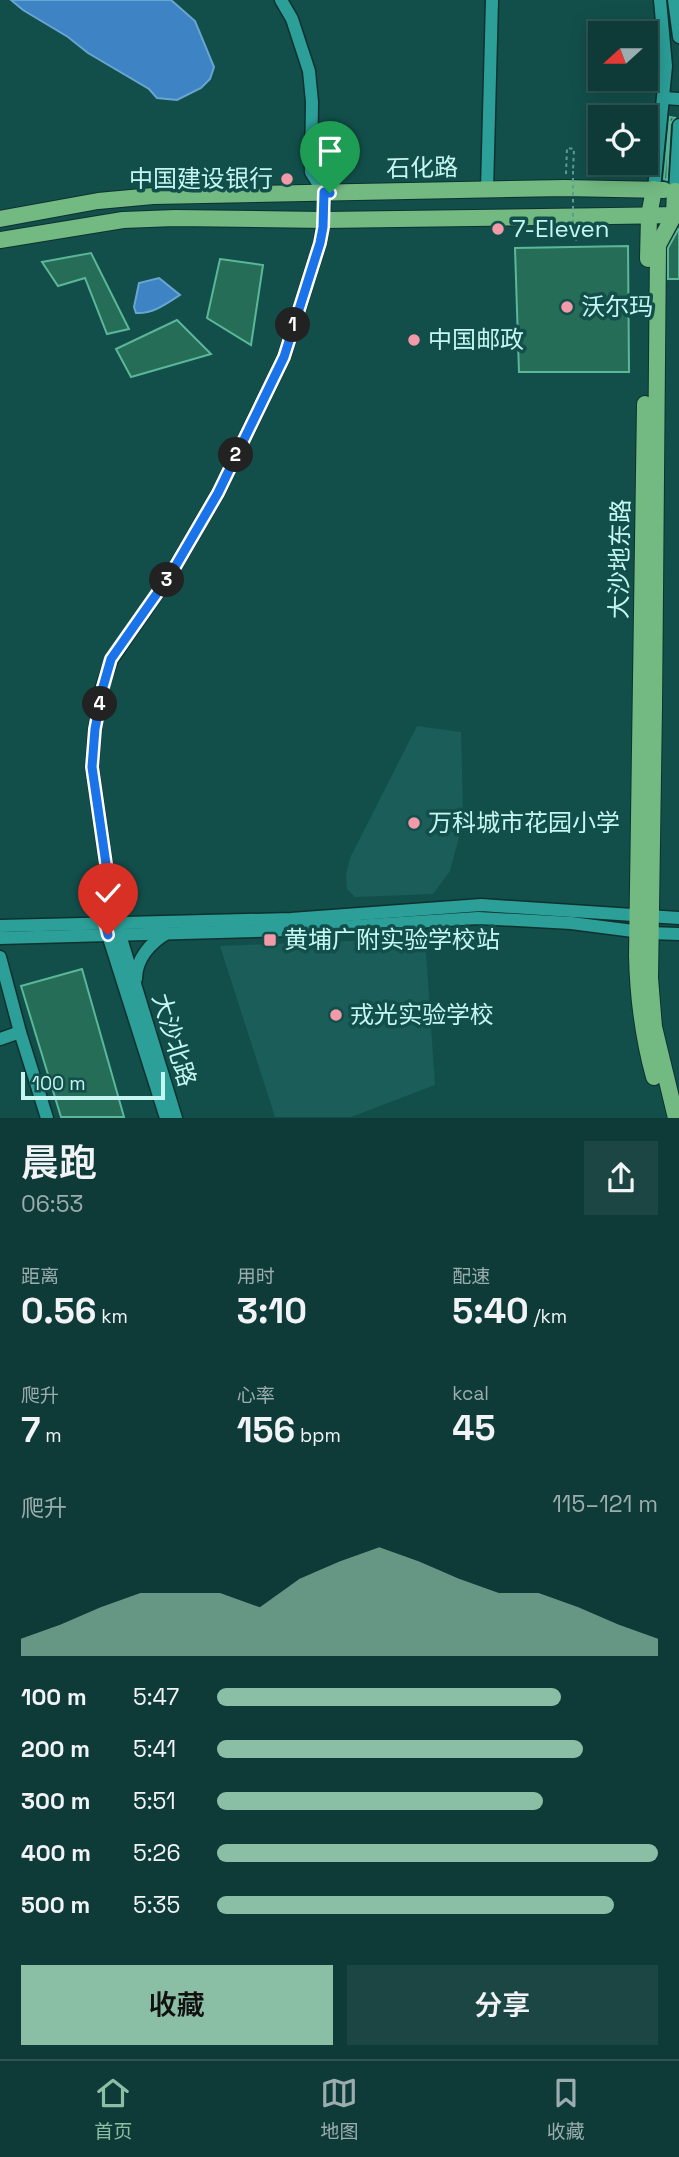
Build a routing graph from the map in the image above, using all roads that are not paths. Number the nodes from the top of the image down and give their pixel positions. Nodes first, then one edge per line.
1 (281, 0) edge
2 (492, 0) edge
3 (660, 0) edge
4 (674, 0) edge
5 (679, 37) edge
6 (664, 98) junction
7 (679, 99) edge
8 (679, 125) edge
9 (653, 189) junction
10 (487, 190) junction
11 (677, 191) edge
12 (324, 192) junction
13 (677, 215) edge
14 (649, 216) junction
15 (0, 219) edge
16 (324, 220) junction
17 (0, 240) edge
18 (679, 918) edge
19 (644, 925) junction
20 (0, 926) edge
21 (112, 929) junction
22 (167, 933) junction
23 (679, 934) edge
24 (0, 938) edge
25 (0, 957) edge
26 (136, 987) junction
27 (20, 1032) junction
28 (0, 1038) edge
29 (666, 1096) junction
30 (47, 1118) edge
31 (166, 1118) edge
32 (176, 1118) edge
33 (666, 1118) edge
34 (676, 1118) edge

1 - 12 street
2 - 10 street
3 - 6 street, 大沙地东路
4 - 5 street
6 - 7 street
6 - 9 street, 大沙地东路
8 - 11 street, 大沙地东路
9 - 10 main road, 石化路
9 - 11 main road, 石化路
9 - 14 main road, 大沙地东路
10 - 12 main road, 石化路
11 - 13 main road, 大沙地东路
12 - 15 main road, 石化路
12 - 16 street, 大沙北路
13 - 14 main road, 石化路
13 - 19 main road, 大沙地东路
14 - 16 main road, 石化路
14 - 19 main road, 大沙地东路
16 - 17 main road, 石化路
16 - 21 street, 大沙北路
18 - 19 street
19 - 21 street
19 - 22 street
19 - 23 street
19 - 29 main road, 大沙地东路
20 - 21 street
21 - 22 street
21 - 24 street
21 - 26 street, 大沙北路
21 - 31 street, 大沙北路
22 - 26 street
25 - 27 street
26 - 32 street, 大沙北路
27 - 28 street
27 - 30 street
29 - 33 main road, 大沙地东路
29 - 34 main road, 大沙地东路

